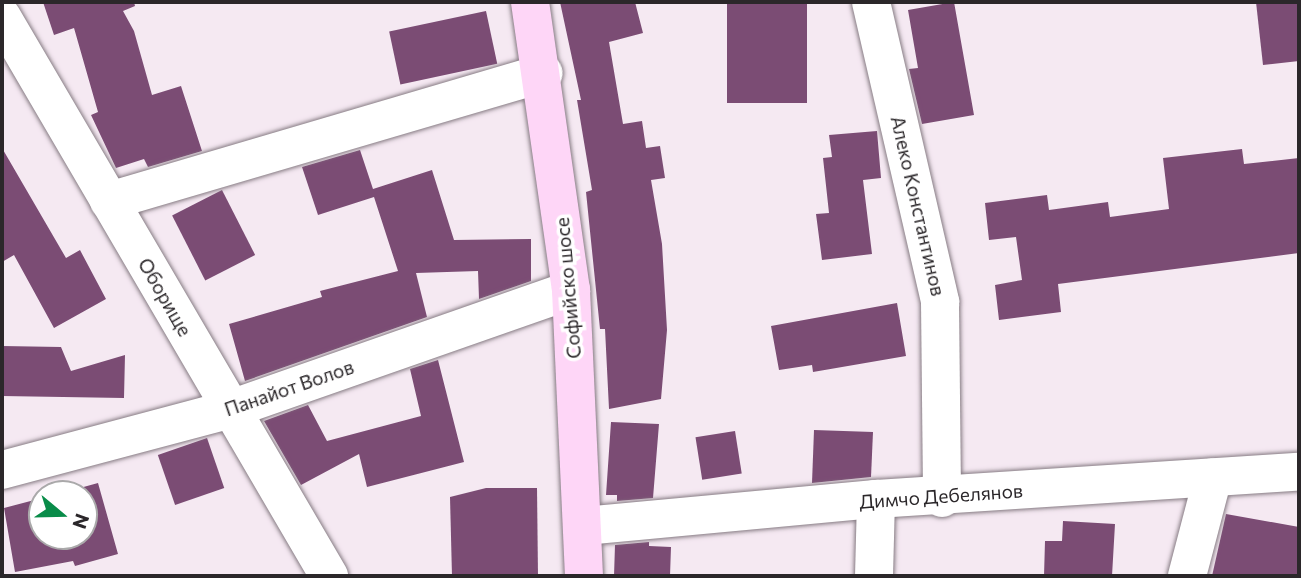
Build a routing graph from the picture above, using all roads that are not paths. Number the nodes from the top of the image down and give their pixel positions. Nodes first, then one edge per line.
1 (530, 2) edge
2 (872, 2) edge
3 (2, 17) edge
4 (544, 73) junction
5 (109, 201) junction
6 (571, 290) junction
7 (231, 409) junction
8 (2, 470) edge
9 (1299, 472) edge
10 (1213, 477) junction
11 (942, 498) junction
12 (876, 499) junction
13 (584, 526) junction
14 (329, 576) edge
15 (584, 576) edge
16 (874, 576) edge
17 (1187, 576) edge

1 - 4 main road, Софийско шосе
2 - 11 street, Алеко Константинов
3 - 5 street, Оборище
4 - 5 street
4 - 6 main road, Софийско шосе
5 - 7 street, Оборище
6 - 7 street, Панайот Волов
6 - 13 main road, Софийско шосе
7 - 8 street, Панайот Волов
7 - 14 street, Оборище
9 - 10 street, Димчо Дебелянов
10 - 11 street, Димчо Дебелянов
10 - 17 street
11 - 12 street, Димчо Дебелянов
12 - 13 street, Димчо Дебелянов
12 - 16 street
13 - 15 main road, Софийско шосе

